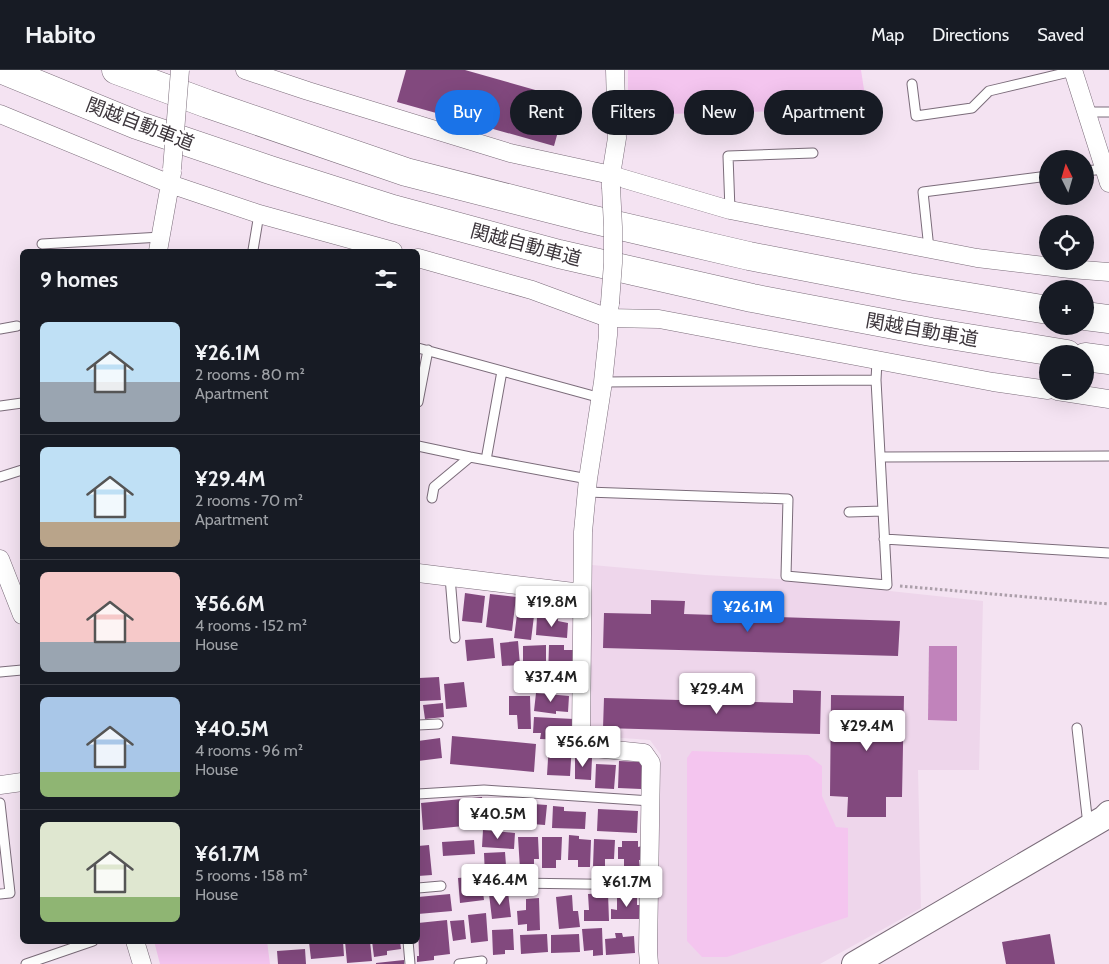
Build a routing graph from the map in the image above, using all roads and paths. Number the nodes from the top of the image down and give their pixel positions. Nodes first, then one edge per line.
1 (3, 70) edge
2 (116, 70) edge
3 (180, 70) edge
4 (245, 70) edge
5 (616, 70) edge
6 (1073, 70) edge
7 (912, 84) dead end
8 (1086, 112) junction
9 (1109, 112) edge
10 (0, 114) edge
11 (813, 153) dead end
12 (1094, 173) edge
13 (1107, 176) edge
14 (171, 177) junction
15 (1039, 177) edge
16 (611, 181) junction
17 (730, 210) junction
18 (258, 214) junction
19 (42, 244) dead end
20 (160, 244) edge
21 (253, 249) edge
22 (386, 249) edge
23 (930, 249) junction
24 (420, 259) edge
25 (1109, 272) edge
26 (1039, 309) edge
27 (609, 310) junction
28 (1094, 317) edge
29 (1109, 319) edge
30 (17, 326) dead end
31 (0, 329) edge
32 (420, 348) edge
33 (428, 350) junction
34 (1039, 350) edge
35 (1094, 358) edge
36 (877, 360) junction
37 (1109, 360) edge
38 (502, 371) junction
39 (876, 380) junction
40 (1039, 389) edge
41 (602, 390) junction
42 (420, 392) edge
43 (1094, 397) edge
44 (1109, 399) edge
45 (20, 403) edge
46 (0, 406) edge
47 (420, 446) edge
48 (1109, 456) edge
49 (470, 457) junction
50 (881, 457) junction
51 (486, 460) junction
52 (20, 471) edge
53 (0, 477) edge
54 (587, 486) junction
55 (432, 498) dead end
56 (883, 511) junction
57 (848, 512) dead end
58 (884, 539) junction
59 (1109, 553) edge
60 (0, 559) edge
61 (420, 574) edge
62 (4, 577) edge
63 (450, 577) junction
64 (887, 585) junction
65 (582, 593) junction
66 (1109, 604) edge
67 (20, 611) edge
68 (455, 638) dead end
69 (20, 670) edge
70 (0, 672) edge
71 (438, 724) dead end
72 (420, 725) edge
73 (1077, 728) dead end
74 (20, 782) edge
75 (0, 785) edge
76 (420, 794) edge
77 (651, 801) junction
78 (0, 803) edge
79 (1109, 813) edge
80 (1088, 827) junction
81 (516, 883) dead end
82 (650, 885) junction
83 (441, 886) dead end
84 (420, 888) edge
85 (0, 894) edge
86 (84, 944) edge
87 (136, 944) edge
88 (408, 944) edge
89 (482, 961) dead end
90 (26, 964) edge
91 (142, 964) edge
92 (410, 964) edge
93 (460, 964) edge
94 (649, 964) edge
95 (856, 964) edge

1 - 34 highway, 関越自動車道
2 - 26 highway
3 - 14 street, bridge
4 - 16 street
5 - 16 street
6 - 7 lane
6 - 8 street
8 - 9 lane
8 - 13 street
10 - 14 street
11 - 17 lane
12 - 13 lane
14 - 18 street
14 - 20 street
15 - 23 lane
16 - 17 street
16 - 27 street, bridge
17 - 23 street
18 - 21 lane
18 - 22 street
19 - 20 lane
23 - 25 street
24 - 27 street
27 - 36 street
27 - 41 street
28 - 29 highway
30 - 31 lane
32 - 33 lane
33 - 38 lane
33 - 42 lane
35 - 37 highway
36 - 39 lane
36 - 40 street
38 - 41 lane
38 - 51 lane
39 - 41 lane
39 - 50 lane
41 - 54 street
43 - 44 street
45 - 46 lane
47 - 49 lane
48 - 50 lane
49 - 51 lane
49 - 55 lane
50 - 56 lane
51 - 54 lane
52 - 53 lane
54 - 64 lane
54 - 65 street
56 - 57 lane
56 - 58 lane
58 - 59 lane
58 - 64 lane
60 - 62 street
61 - 63 street
62 - 67 street
63 - 65 street
63 - 68 lane
64 - 66 path
65 - 77 street
69 - 70 lane
71 - 72 lane
73 - 80 lane
74 - 75 street
76 - 77 lane
77 - 82 street
78 - 85 lane
79 - 80 street
80 - 95 street
81 - 82 lane
82 - 94 street
83 - 84 lane
86 - 90 lane
87 - 91 street
88 - 92 lane
89 - 93 lane

